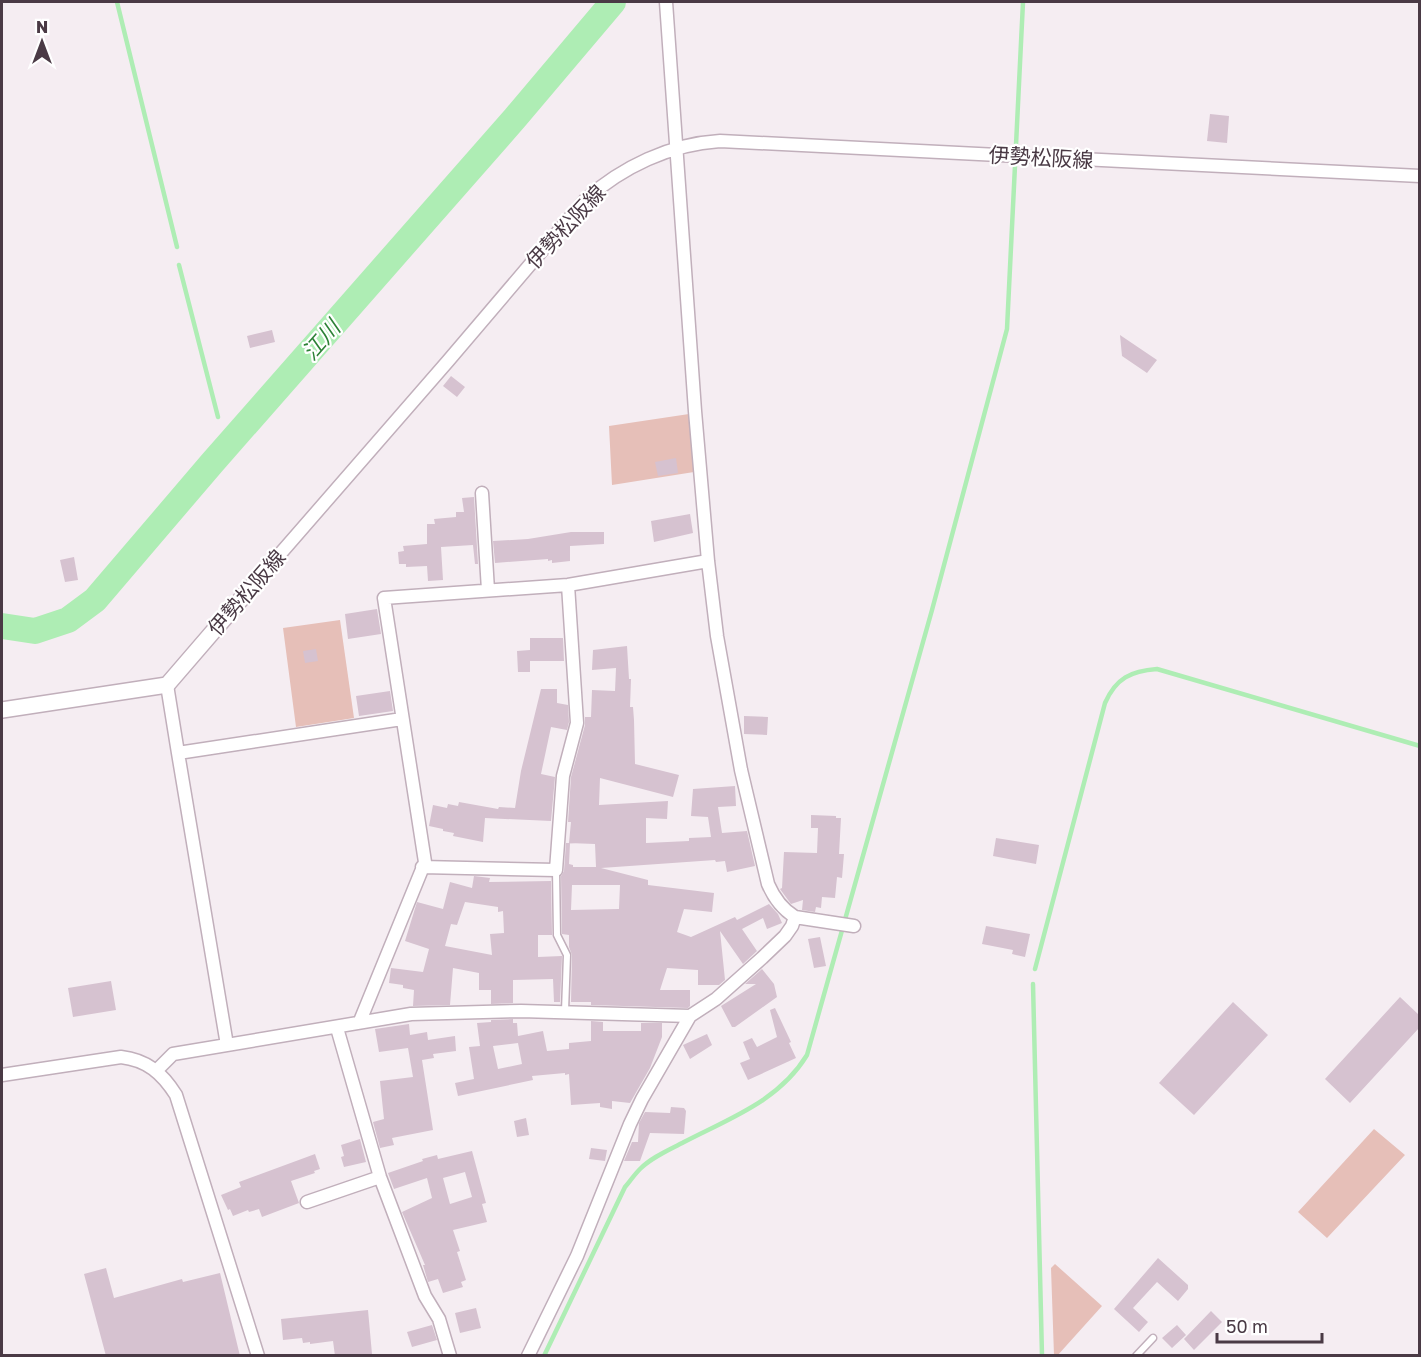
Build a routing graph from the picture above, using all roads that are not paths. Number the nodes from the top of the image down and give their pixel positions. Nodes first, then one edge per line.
1 (666, 2) edge
2 (676, 148) junction
3 (1419, 176) edge
4 (482, 493) dead end
5 (708, 561) junction
6 (260, 577) joint
7 (568, 585) junction
8 (488, 590) junction
9 (167, 685) junction
10 (2, 710) edge
11 (402, 719) junction
12 (178, 753) junction
13 (422, 867) junction
14 (556, 870) junction
15 (795, 917) junction
16 (847, 924) dead end
17 (565, 1011) junction
18 (690, 1016) junction
19 (360, 1021) junction
20 (337, 1028) junction
21 (227, 1045) junction
22 (157, 1070) junction
23 (2, 1075) edge
24 (380, 1177) junction
25 (307, 1202) dead end
26 (1153, 1338) dead end
27 (258, 1356) edge
28 (450, 1356) edge
29 (528, 1356) edge
30 (1136, 1356) edge

1 - 2 street
2 - 3 street, 伊勢松阪線
2 - 5 street
2 - 6 street, 伊勢松阪線
4 - 8 street
5 - 7 street
5 - 15 street
6 - 9 street, 伊勢松阪線
7 - 8 street
7 - 14 street
8 - 11 street
9 - 10 street
9 - 12 street
11 - 12 street
11 - 13 street
12 - 21 street
13 - 14 street
13 - 19 street
14 - 17 lane
15 - 16 street
15 - 18 street
17 - 18 street
17 - 19 street
18 - 29 street
19 - 20 street
20 - 21 street
20 - 24 street
21 - 22 street
22 - 23 street
22 - 27 street
24 - 25 street
24 - 28 street
26 - 30 lane

